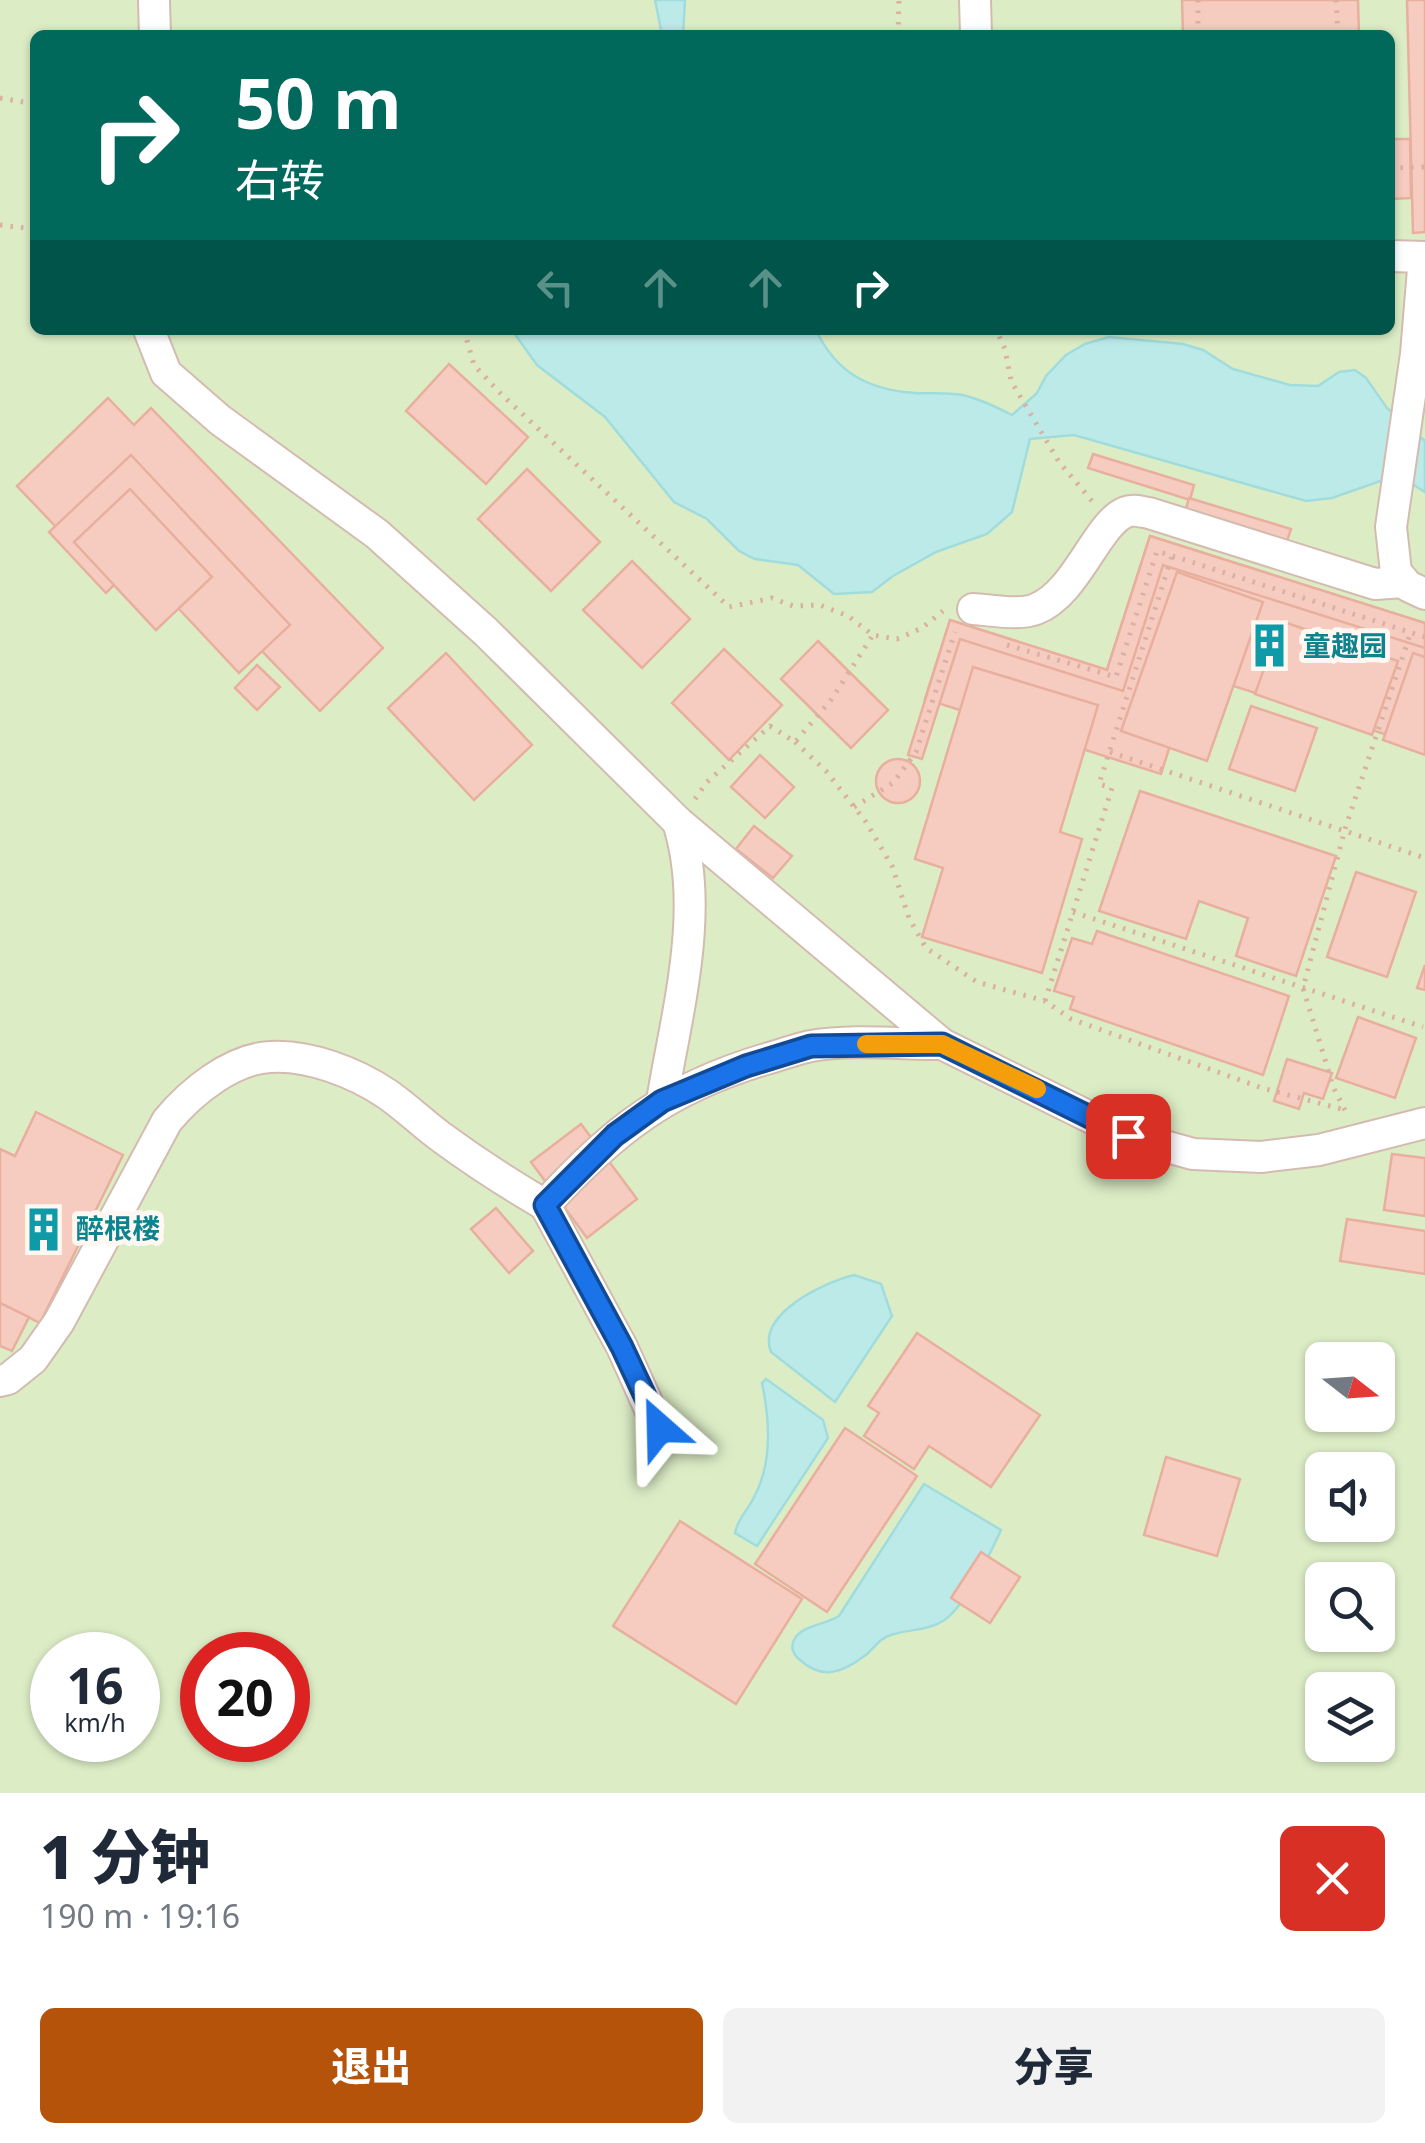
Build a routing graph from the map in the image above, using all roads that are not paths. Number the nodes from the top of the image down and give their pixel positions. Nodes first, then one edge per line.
1 (154, 0) edge
2 (975, 0) edge
3 (155, 30) edge
4 (976, 30) edge
5 (1395, 256) edge
6 (1424, 257) edge
7 (150, 335) edge
8 (1414, 588) edge
9 (964, 619) road end
10 (678, 822) junction
11 (942, 1044) junction
12 (662, 1101) junction
13 (1425, 1124) edge
14 (545, 1205) junction
15 (0, 1381) edge
16 (660, 1428) dead end

1 - 3 lane
2 - 4 lane
5 - 6 lane
6 - 8 lane
7 - 10 lane
8 - 9 lane
10 - 11 lane
10 - 12 lane
11 - 12 lane
11 - 13 lane
12 - 14 lane
14 - 15 lane
14 - 16 lane

